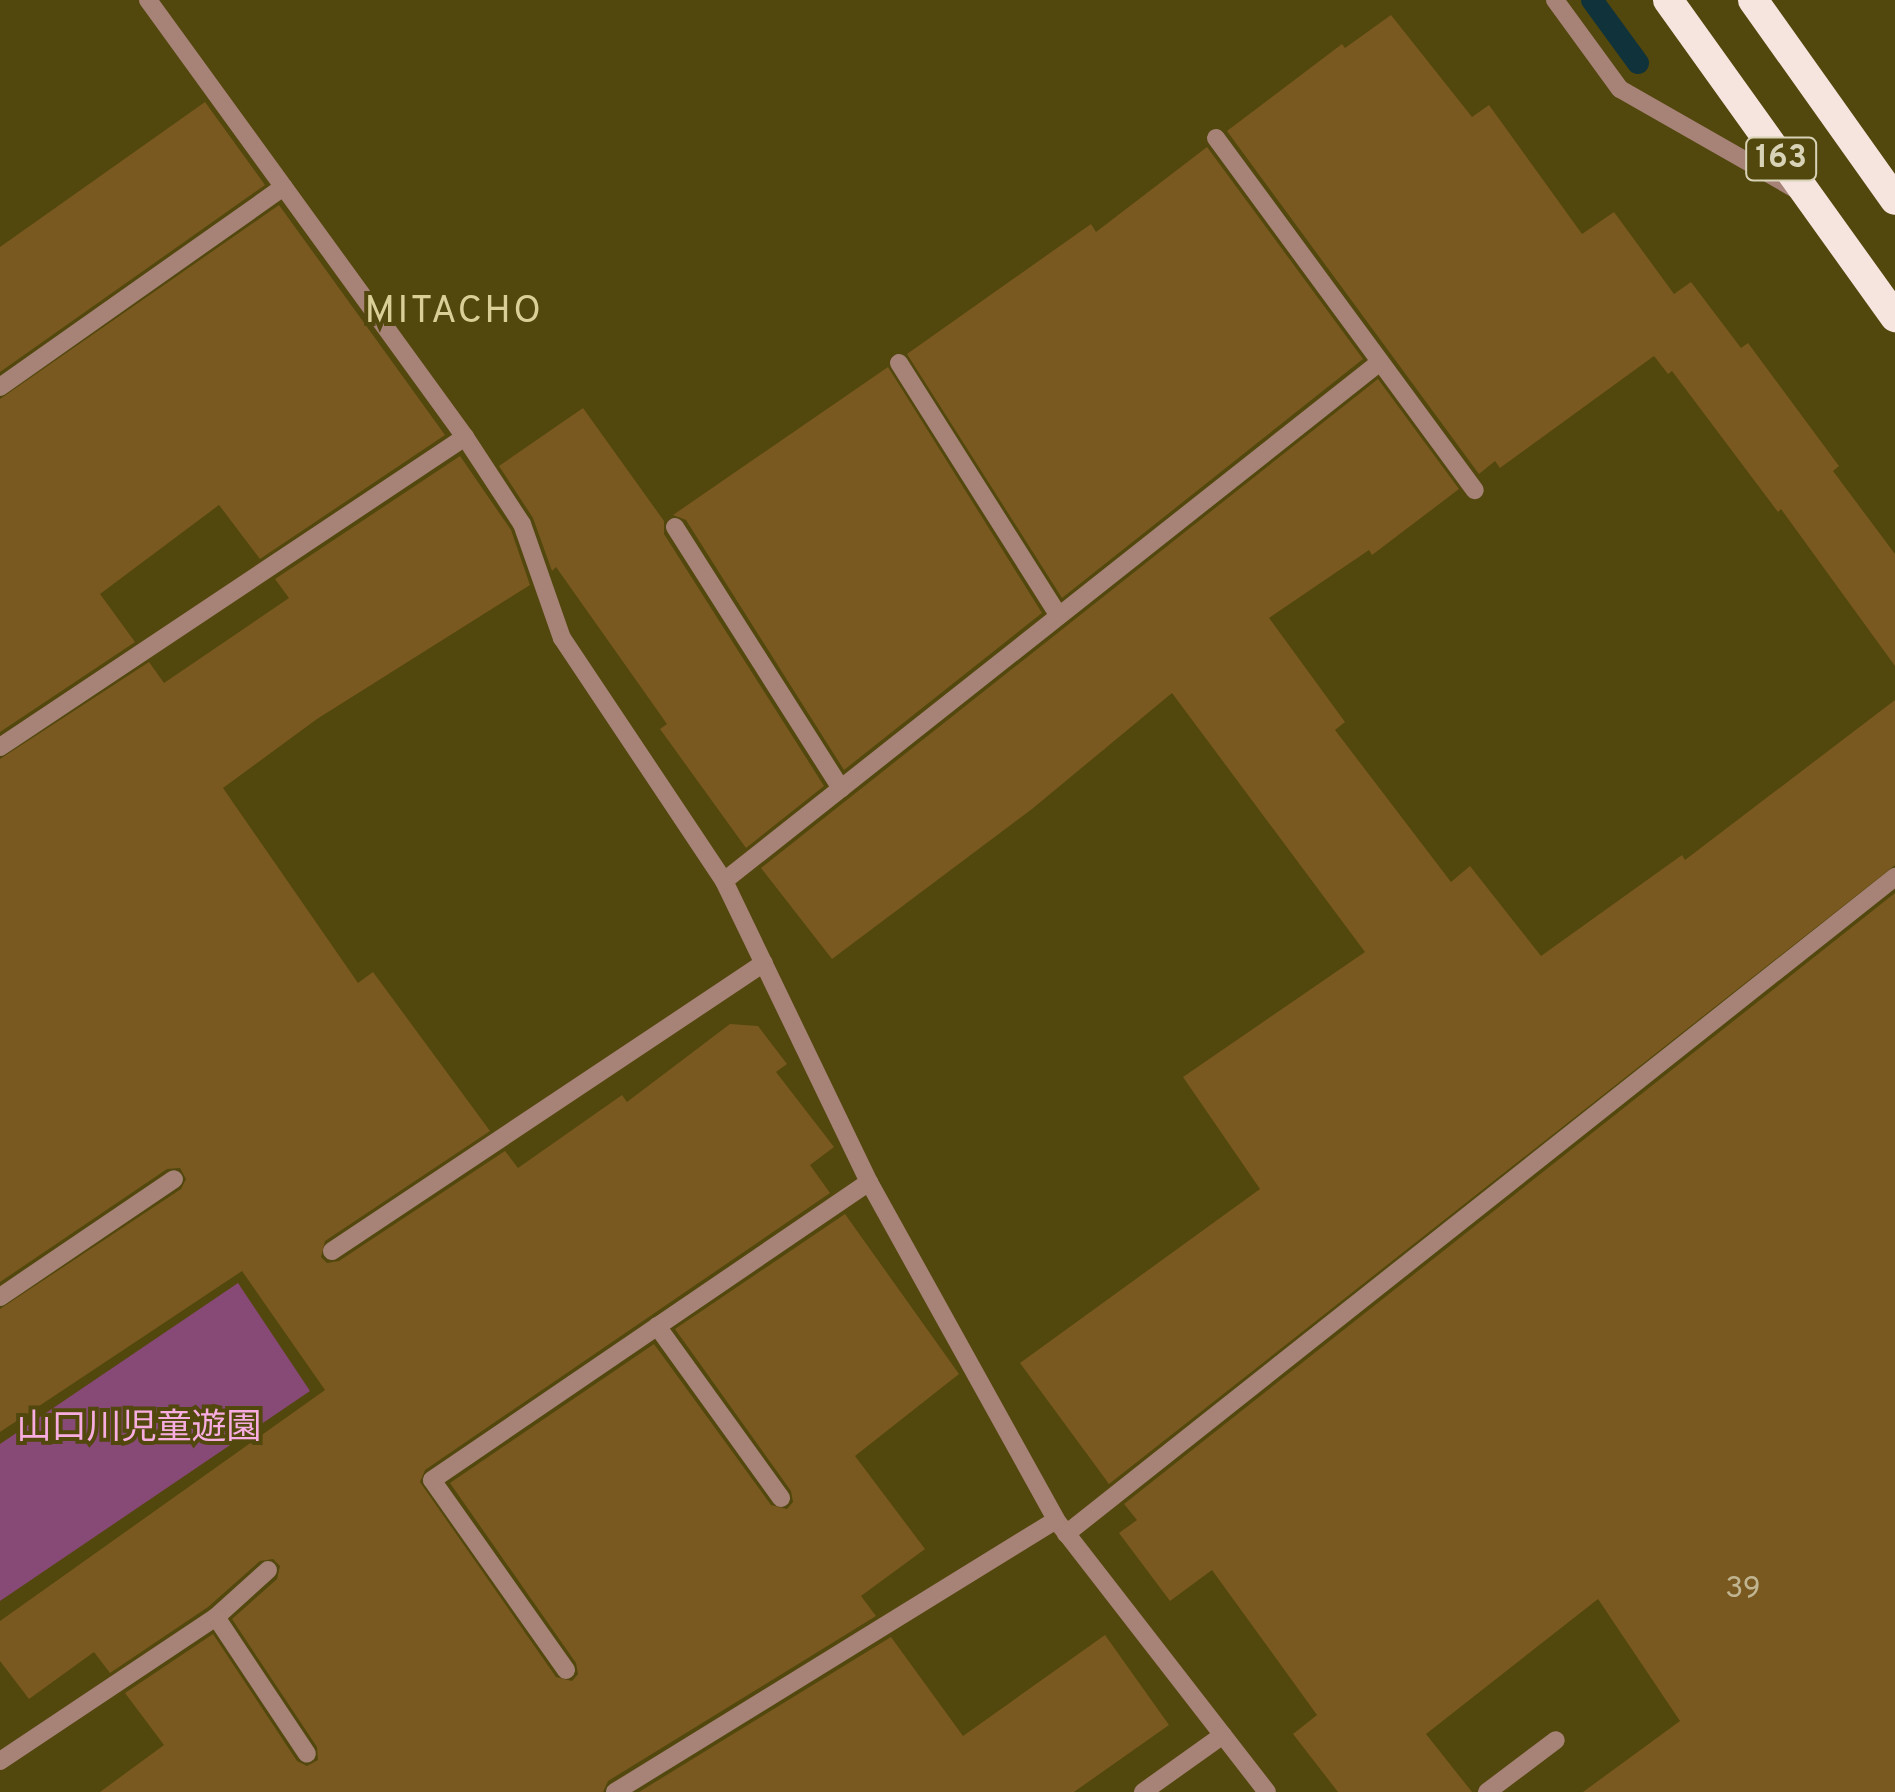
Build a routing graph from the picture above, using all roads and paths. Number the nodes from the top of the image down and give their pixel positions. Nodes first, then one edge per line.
1 (148, 0) edge
2 (1555, 0) edge
3 (1668, 0) edge
4 (1753, 0) edge
5 (1216, 138) dead end
6 (283, 187) junction
7 (1806, 195) junction
8 (1895, 200) edge
9 (1895, 317) edge
10 (1380, 362) junction
11 (899, 363) dead end
12 (0, 387) edge
13 (465, 437) junction
14 (1475, 490) dead end
15 (675, 527) dead end
16 (1059, 616) junction
17 (0, 747) edge
18 (841, 789) junction
19 (1895, 877) edge
20 (724, 881) junction
21 (764, 962) junction
22 (174, 1179) dead end
23 (869, 1182) junction
24 (332, 1252) dead end
25 (0, 1297) edge
26 (658, 1326) junction
27 (781, 1498) dead end
28 (1061, 1527) junction
29 (268, 1570) dead end
30 (216, 1618) junction
31 (566, 1670) dead end
32 (1223, 1735) junction
33 (1556, 1740) dead end
34 (307, 1754) dead end
35 (0, 1761) edge
36 (615, 1792) edge
37 (1142, 1792) edge
38 (1267, 1792) edge
39 (1487, 1792) edge

1 - 6 street
2 - 7 street
3 - 7 highway, 163
4 - 8 highway, 163
5 - 10 street
6 - 12 street
6 - 13 street
7 - 9 highway, 163
10 - 14 street
10 - 16 street
11 - 16 street
13 - 17 street
13 - 20 street
15 - 18 street
16 - 18 street
18 - 20 street
19 - 28 street
20 - 21 street
21 - 23 street
21 - 24 street
22 - 25 street
23 - 26 street
23 - 28 street
26 - 27 street
26 - 31 street
28 - 32 street
28 - 36 street
29 - 30 street
30 - 34 street
30 - 35 street
32 - 37 street
32 - 38 street
33 - 39 street

